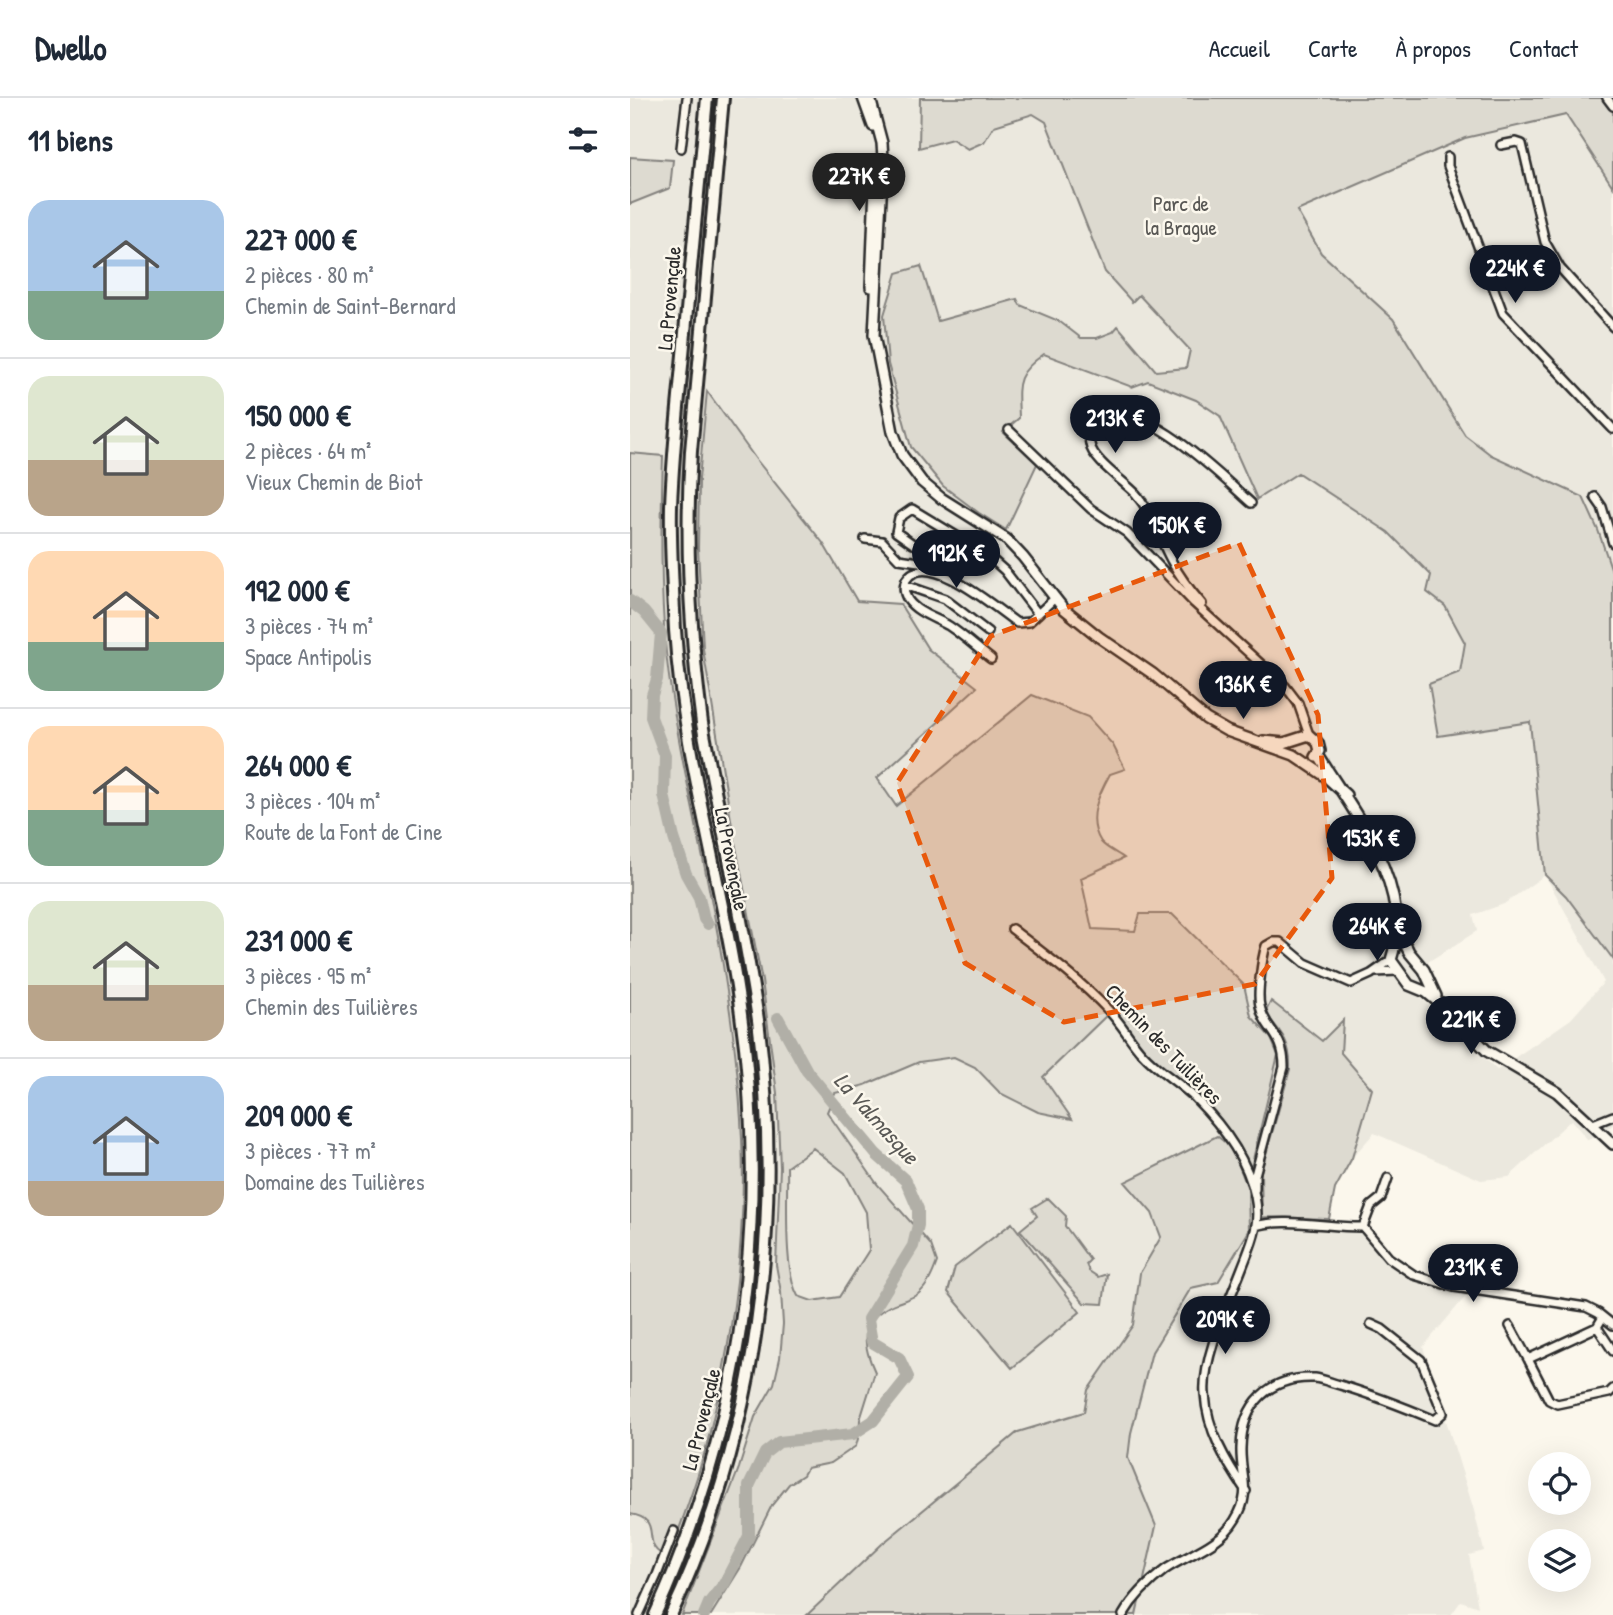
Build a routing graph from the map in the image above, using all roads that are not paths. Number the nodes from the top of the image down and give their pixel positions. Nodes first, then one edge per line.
1 (687, 98) edge
2 (707, 98) edge
3 (723, 98) edge
4 (863, 98) edge
5 (870, 98) edge
6 (1607, 98) edge
7 (1613, 106) edge
8 (1501, 145) dead end
9 (681, 148) dead end
10 (1448, 157) dead end
11 (874, 259) junction
12 (1613, 327) edge
13 (1613, 429) edge
14 (1009, 430) dead end
15 (1595, 497) dead end
16 (1251, 503) dead end
17 (1613, 511) edge
18 (1603, 512) junction
19 (865, 539) dead end
20 (1613, 543) edge
21 (914, 544) dead end
22 (947, 576) junction
23 (905, 584) junction
24 (1054, 598) junction
25 (1038, 614) junction
26 (1213, 618) junction
27 (988, 632) dead end
28 (991, 659) dead end
29 (1301, 737) junction
30 (1257, 741) junction
31 (1294, 755) junction
32 (1318, 755) junction
33 (1304, 762) junction
34 (1346, 795) junction
35 (1397, 927) junction
36 (1012, 929) dead end
37 (1409, 952) junction
38 (1393, 956) junction
39 (1398, 971) junction
40 (1374, 972) junction
41 (1426, 977) junction
42 (1416, 988) junction
43 (1443, 1006) junction
44 (1613, 1116) edge
45 (1593, 1124) junction
46 (1613, 1143) edge
47 (1388, 1178) dead end
48 (1255, 1197) junction
49 (1256, 1226) junction
50 (1363, 1227) junction
51 (1603, 1317) junction
52 (1371, 1324) dead end
53 (1613, 1325) edge
54 (1510, 1326) dead end
55 (1597, 1326) junction
56 (1613, 1350) edge
57 (1528, 1359) junction
58 (1613, 1389) edge
59 (1246, 1491) junction
60 (674, 1531) dead end
61 (639, 1615) edge
62 (655, 1615) edge
63 (671, 1615) edge
64 (1123, 1615) edge

1 - 9 street
2 - 62 highway, La Provençale
3 - 63 highway, La Provençale
4 - 11 main road
5 - 11 main road
6 - 7 street
8 - 12 street
10 - 13 street
11 - 24 main road
14 - 26 street
15 - 18 street
16 - 26 street
17 - 18 street
18 - 20 street
19 - 22 street
21 - 25 street
22 - 23 street
22 - 25 street
23 - 27 street
23 - 28 street
24 - 25 street
24 - 30 main road
26 - 29 street
29 - 30 main road
29 - 31 main road
29 - 32 main road
30 - 31 main road
31 - 33 main road
32 - 33 main road
32 - 34 main road
33 - 34 main road
34 - 35 main road
35 - 37 main road
35 - 38 main road
36 - 48 street, Chemin des Tuilières
37 - 38 main road
37 - 41 main road
38 - 39 main road
38 - 40 street
39 - 40 street
39 - 42 main road
40 - 48 street
41 - 42 main road
41 - 43 main road
42 - 43 main road
43 - 45 main road
44 - 45 street
45 - 46 main road
47 - 50 street
48 - 49 street, Chemin des Tuilières
49 - 50 street
49 - 59 street, Chemin des Tuilières
50 - 51 street
51 - 53 street
51 - 55 street
52 - 59 street
54 - 57 street
55 - 56 street
55 - 57 street
57 - 58 street
59 - 64 street
60 - 61 street

